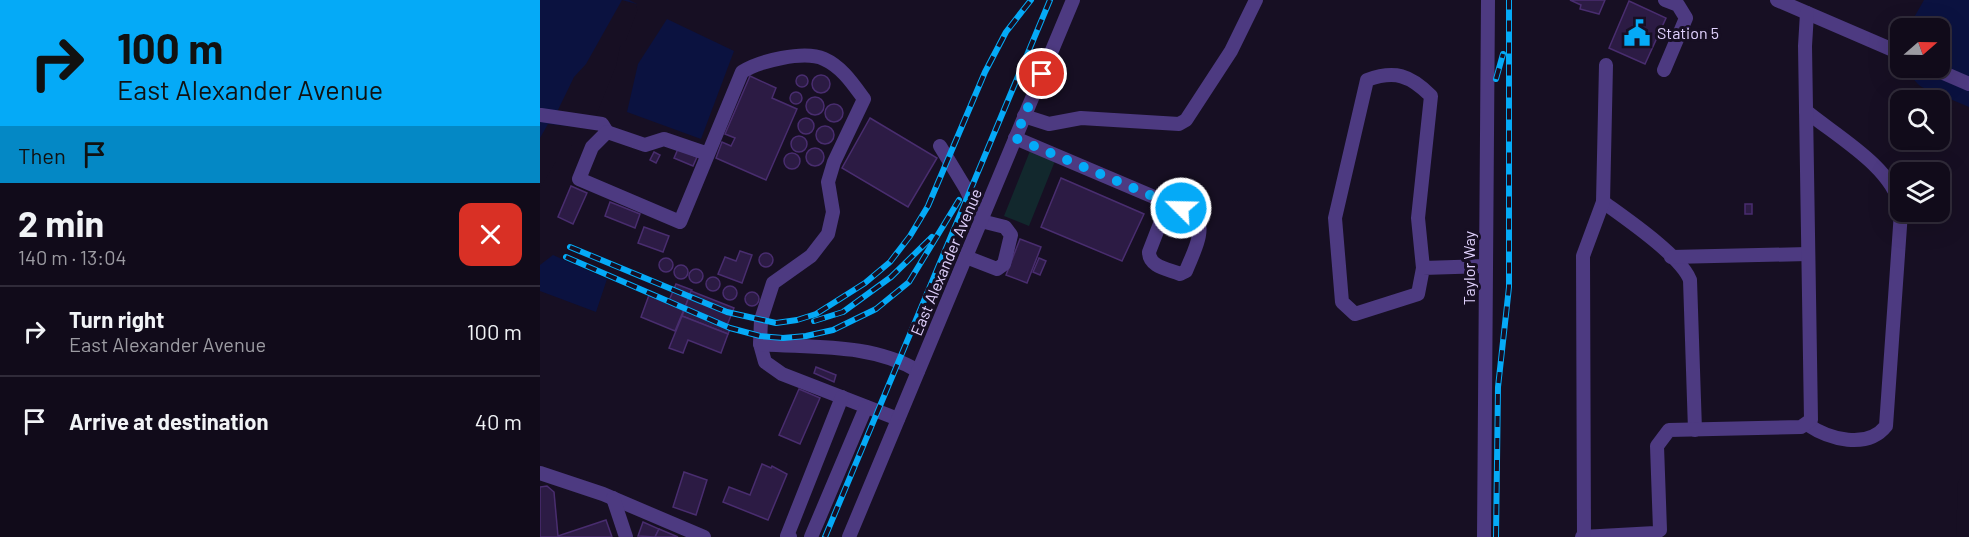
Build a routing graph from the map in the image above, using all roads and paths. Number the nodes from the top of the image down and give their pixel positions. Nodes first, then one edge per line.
1 (1073, 0) edge
2 (1256, 0) edge
3 (1488, 0) edge
4 (1665, 0) edge
5 (1777, 0) edge
6 (1807, 13) junction
7 (1890, 49) edge
8 (1606, 65) dead end
9 (1664, 70) dead end
10 (1950, 76) edge
11 (1969, 84) edge
12 (1806, 111) junction
13 (541, 115) edge
14 (1024, 116) junction
15 (607, 132) junction
16 (1015, 138) junction
17 (940, 146) dead end
18 (708, 154) junction
19 (1890, 181) edge
20 (1603, 202) junction
21 (1168, 203) junction
22 (981, 221) junction
23 (1900, 222) edge
24 (1808, 254) junction
25 (966, 257) junction
26 (1671, 257) junction
27 (1486, 266) junction
28 (1423, 268) junction
29 (760, 344) junction
30 (918, 371) junction
31 (842, 397) junction
32 (866, 406) junction
33 (898, 419) junction
34 (1808, 425) junction
35 (1695, 430) junction
36 (540, 473) edge
37 (613, 498) junction
38 (1655, 535) edge
39 (626, 537) edge
40 (704, 537) edge
41 (790, 537) edge
42 (811, 537) edge
43 (849, 537) edge
44 (1484, 537) edge
45 (1583, 537) edge

1 - 14 street, East Alexander Avenue
2 - 14 street
3 - 27 street, Taylor Way
4 - 9 street
5 - 6 street
6 - 7 street
6 - 12 street
8 - 20 street
10 - 11 street
12 - 19 street
12 - 24 street
13 - 15 street
14 - 16 street, East Alexander Avenue
15 - 18 street
15 - 18 street
16 - 21 street
16 - 22 street, East Alexander Avenue
17 - 22 street
18 - 29 street
20 - 26 street
20 - 45 street
21 - 21 street
22 - 25 street, East Alexander Avenue
22 - 25 street
23 - 34 street
24 - 26 street
24 - 34 street
25 - 30 street, East Alexander Avenue
26 - 35 street
27 - 28 street
27 - 44 street, Taylor Way
28 - 28 street
29 - 30 street
29 - 31 street
30 - 33 street, East Alexander Avenue
31 - 32 street
31 - 41 street
32 - 33 street
32 - 42 street
33 - 43 street, East Alexander Avenue
34 - 35 street
35 - 38 street
36 - 37 street
37 - 39 street
37 - 40 street
38 - 45 street

